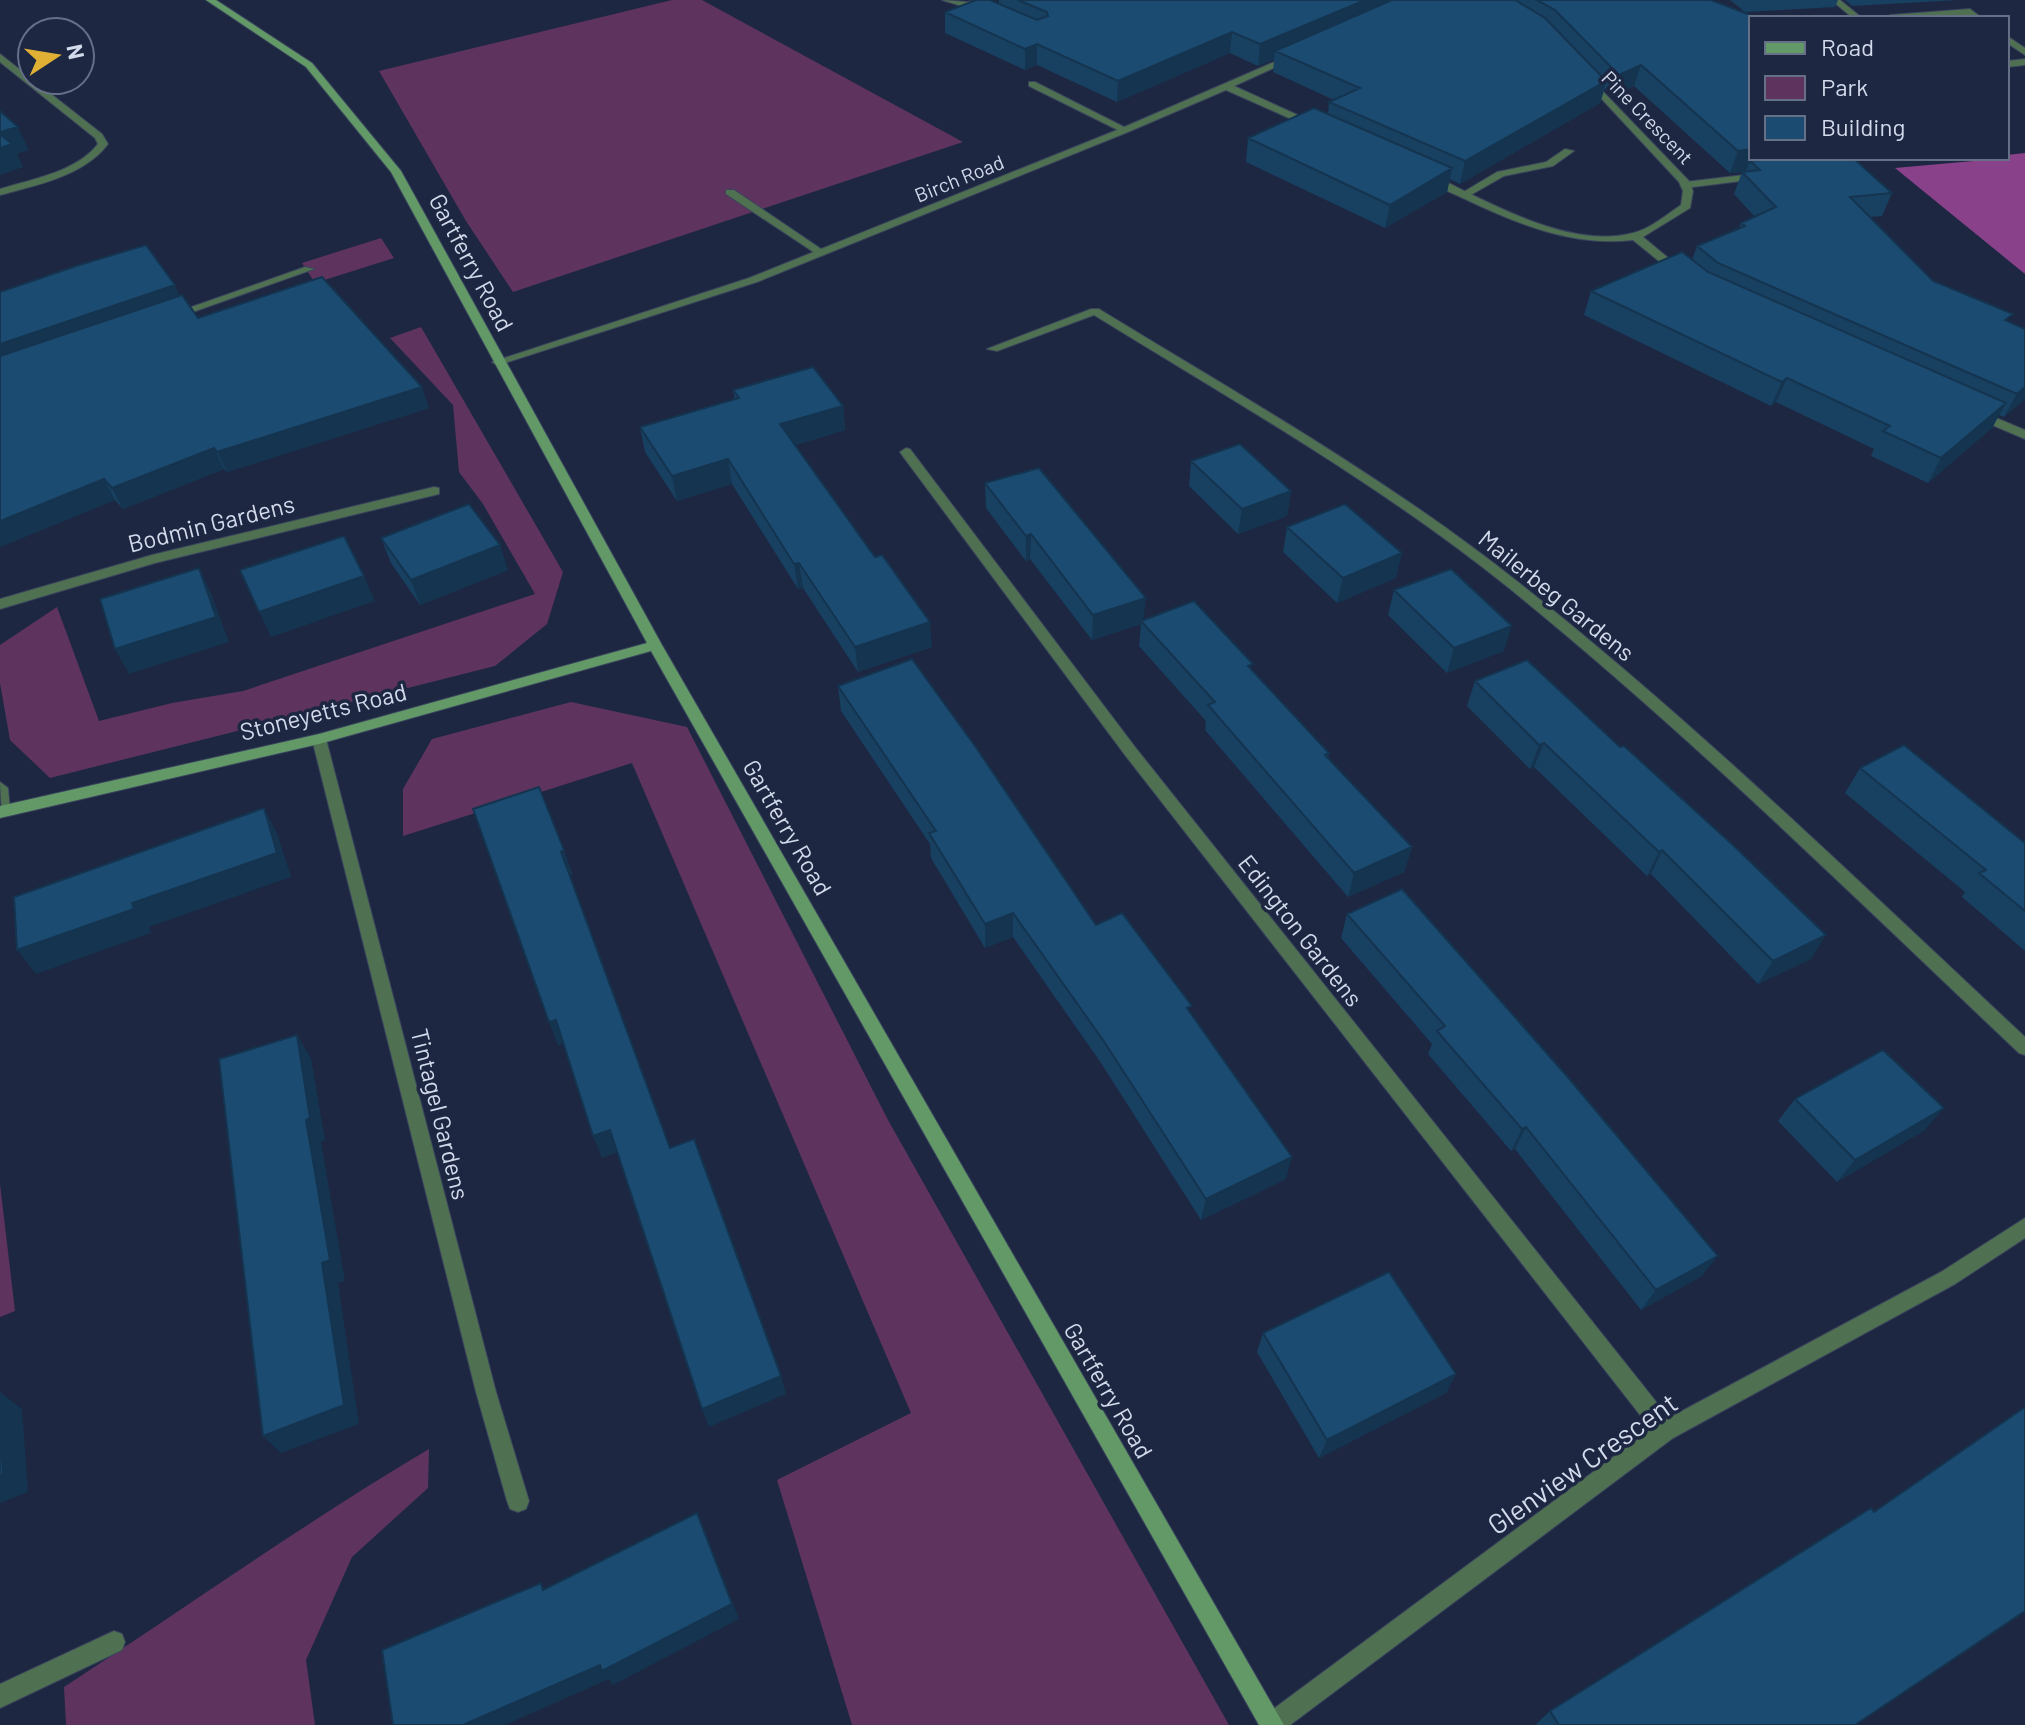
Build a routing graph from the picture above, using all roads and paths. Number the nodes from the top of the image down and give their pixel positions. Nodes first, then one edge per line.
1 (210, 0) edge
2 (946, 0) edge
3 (979, 0) edge
4 (1835, 0) edge
5 (968, 5) junction
6 (983, 12) edge
7 (1855, 16) edge
8 (1917, 16) edge
9 (1975, 16) edge
10 (1298, 55) edge
11 (0, 57) edge
12 (1577, 69) edge
13 (1032, 84) dead end
14 (1226, 86) junction
15 (1125, 130) junction
16 (1324, 131) edge
17 (1569, 151) dead end
18 (1779, 173) edge
19 (1423, 175) edge
20 (1685, 185) junction
21 (0, 192) edge
22 (730, 192) dead end
23 (1465, 194) junction
24 (1635, 236) junction
25 (822, 253) junction
26 (309, 269) dead end
27 (1693, 282) edge
28 (159, 320) edge
29 (993, 349) dead end
30 (498, 362) junction
31 (1967, 409) edge
32 (2025, 435) edge
33 (906, 452) dead end
34 (434, 491) dead end
35 (0, 604) edge
36 (655, 645) junction
37 (319, 739) junction
38 (0, 788) edge
39 (1, 812) edge
40 (2025, 1048) edge
41 (2025, 1227) edge
42 (1666, 1431) junction
43 (518, 1501) dead end
44 (114, 1642) dead end
45 (0, 1696) edge
46 (1272, 1724) edge

1 - 30 street, Gartferry Road
2 - 5 street
3 - 5 street
4 - 7 street
5 - 6 street
8 - 9 street
10 - 14 street, Birch Road
11 - 21 street
12 - 20 street, Pine Crescent
13 - 15 street
14 - 15 street, Birch Road
14 - 16 street
15 - 25 street, Birch Road
17 - 23 street
18 - 20 street
19 - 23 street, Pine Crescent
20 - 24 street, Pine Crescent
22 - 25 street
23 - 24 street, Pine Crescent
24 - 27 street
25 - 30 street, Birch Road
26 - 28 street
29 - 40 street, Mailerbeg Gardens
30 - 36 street, Gartferry Road
31 - 32 street
33 - 42 street, Edington Gardens
34 - 35 street, Bodmin Gardens
36 - 37 street, Stoneyetts Road
36 - 46 street, Gartferry Road
37 - 39 street, Stoneyetts Road
37 - 43 street, Tintagel Gardens
38 - 39 street
41 - 42 street, Glenview Crescent
42 - 46 street, Glenview Crescent
44 - 45 street

